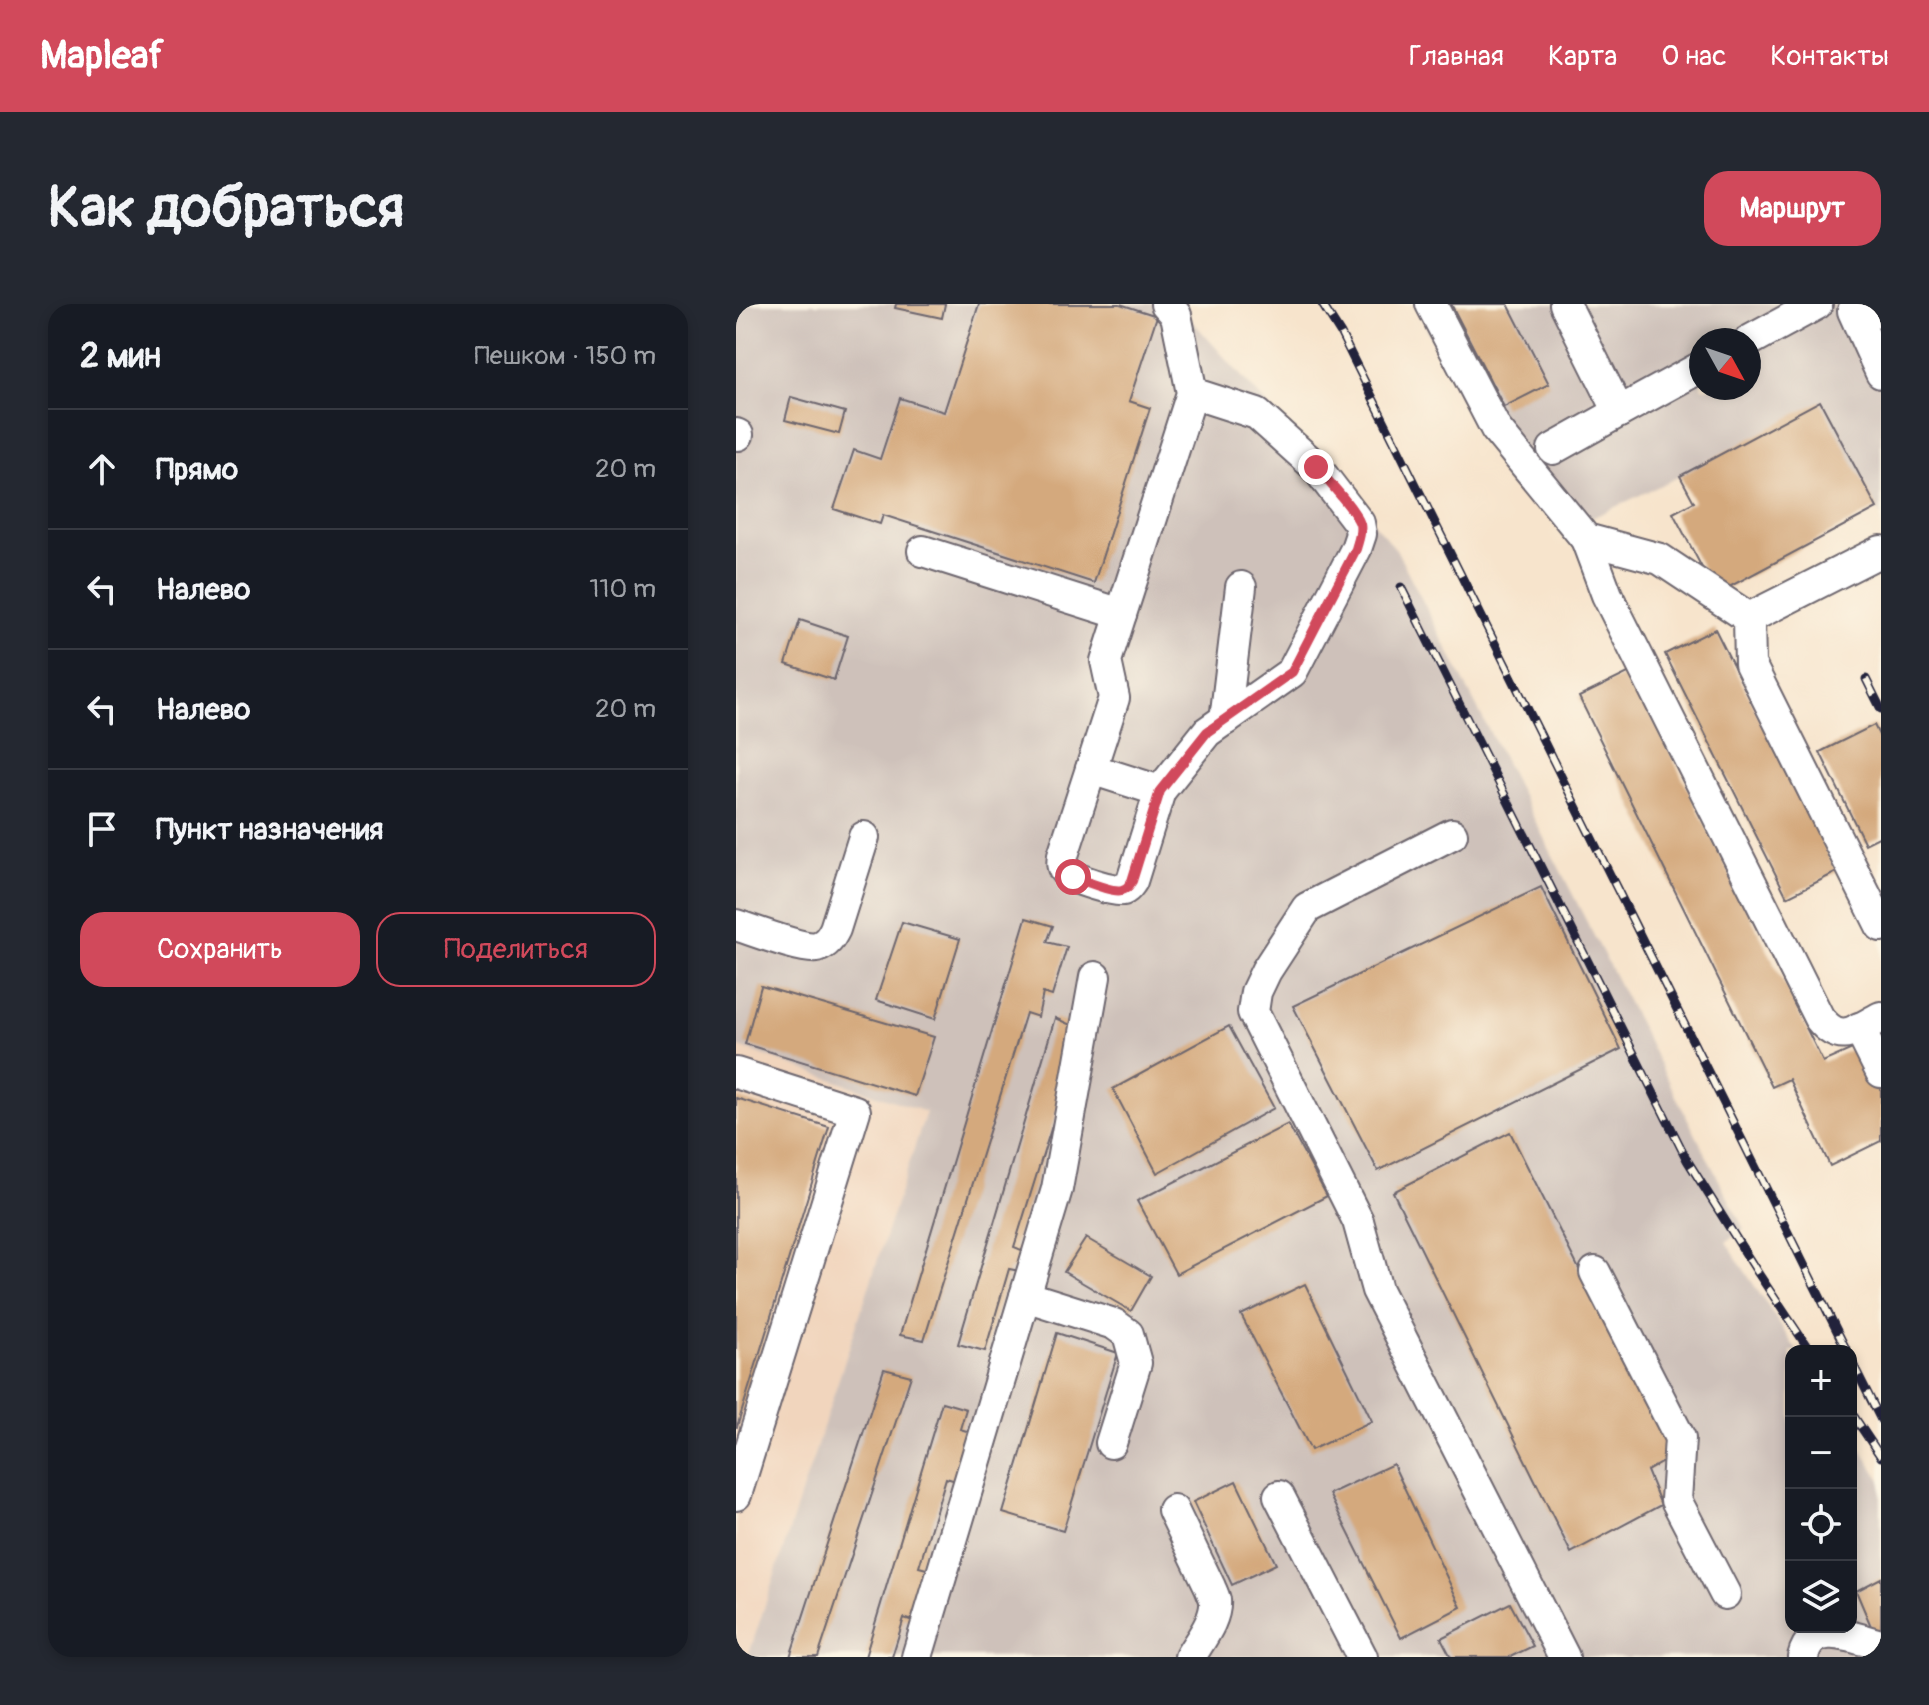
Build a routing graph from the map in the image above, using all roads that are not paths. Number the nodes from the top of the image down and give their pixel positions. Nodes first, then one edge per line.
1 (1166, 304) edge
2 (1431, 304) edge
3 (1565, 304) edge
4 (1817, 304) edge
5 (1866, 309) edge
6 (1761, 334) edge
7 (1881, 373) edge
8 (1689, 374) edge
9 (1192, 393) junction
10 (1619, 412) junction
11 (1553, 449) dead end
12 (1586, 539) junction
13 (923, 551) dead end
14 (1881, 551) edge
15 (1241, 587) dead end
16 (1121, 614) junction
17 (1749, 618) junction
18 (1225, 720) junction
19 (1091, 769) junction
20 (1160, 791) junction
21 (1452, 834) dead end
22 (864, 837) dead end
23 (736, 925) edge
24 (1881, 926) edge
25 (1095, 977) dead end
26 (1870, 1023) edge
27 (1881, 1072) edge
28 (736, 1073) edge
29 (1595, 1272) dead end
30 (1025, 1296) junction
31 (1111, 1443) dead end
32 (736, 1495) edge
33 (1279, 1496) dead end
34 (1173, 1510) dead end
35 (1725, 1594) dead end
36 (1881, 1645) edge
37 (917, 1657) edge
38 (1190, 1657) edge
39 (1362, 1657) edge
40 (1564, 1657) edge
41 (1803, 1657) edge

1 - 9 lane
2 - 12 lane
3 - 10 lane
4 - 6 lane
5 - 7 lane
8 - 10 lane
9 - 16 lane
9 - 18 lane
10 - 11 lane
12 - 17 lane
12 - 26 lane
13 - 16 lane
14 - 17 lane
15 - 18 lane
16 - 19 lane
17 - 24 lane
18 - 20 lane
19 - 20 lane
19 - 20 lane
21 - 40 lane
22 - 23 lane
25 - 30 lane
26 - 27 lane
28 - 32 lane
29 - 35 lane
30 - 31 lane
30 - 37 lane
33 - 39 lane
34 - 38 lane
36 - 41 lane

